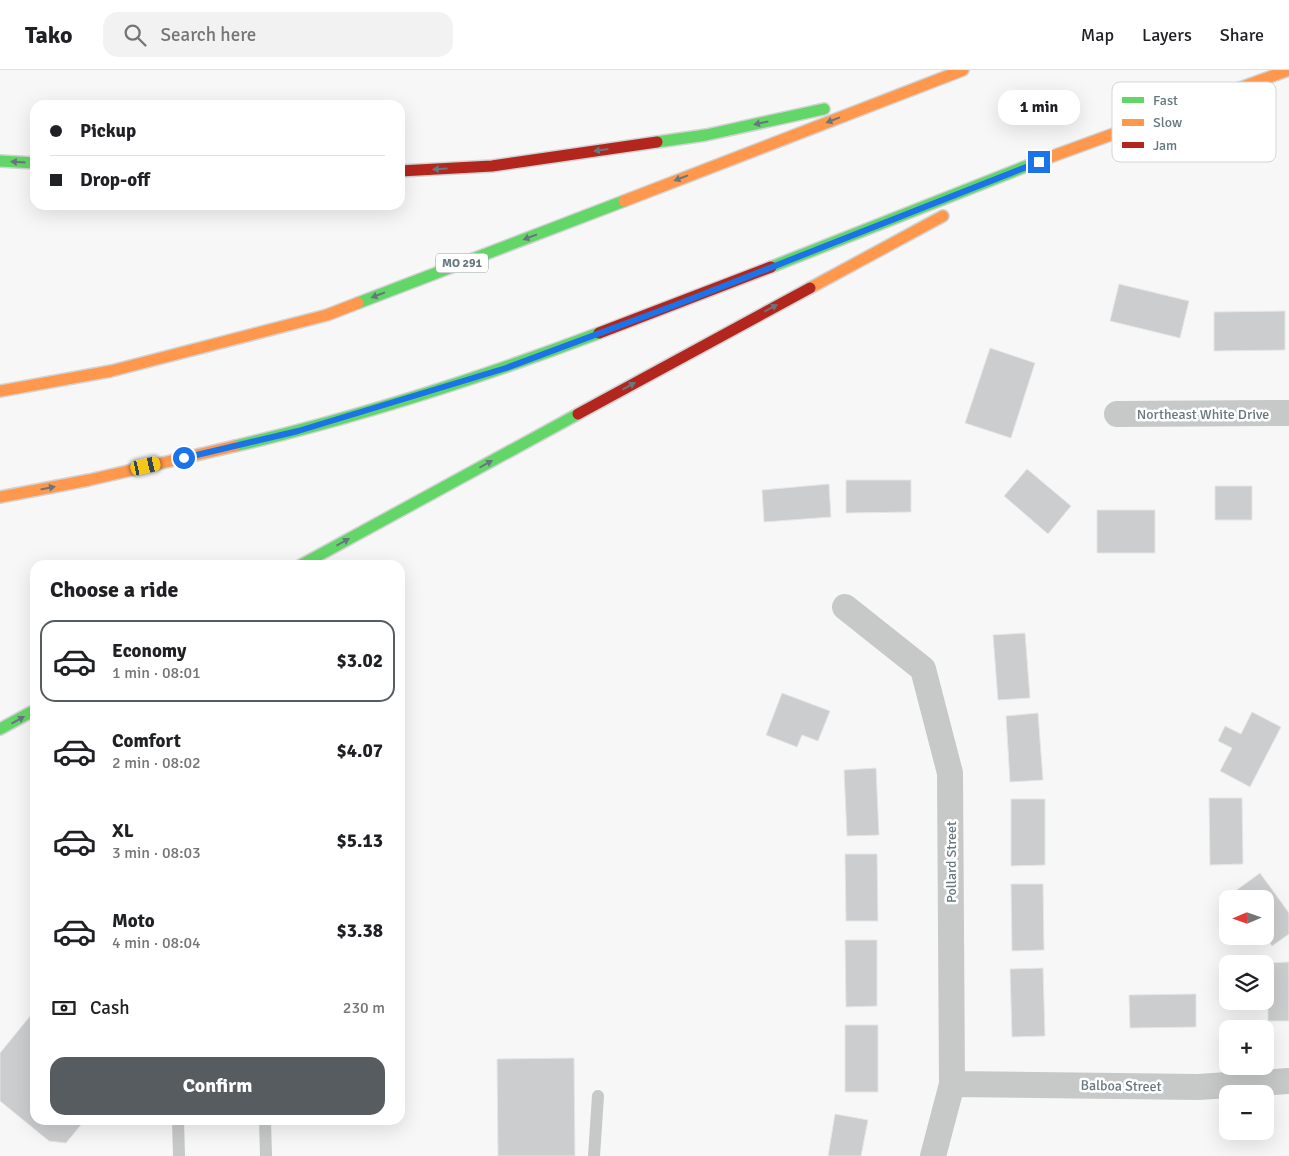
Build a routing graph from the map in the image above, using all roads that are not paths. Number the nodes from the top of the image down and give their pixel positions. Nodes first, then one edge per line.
1 (964, 70) edge
2 (1289, 70) edge
3 (1256, 82) edge
4 (911, 90) junction
5 (1112, 134) edge
6 (1076, 147) junction
7 (0, 161) edge
8 (30, 163) edge
9 (405, 171) edge
10 (980, 197) dead end
11 (953, 210) dead end
12 (0, 391) edge
13 (1117, 414) dead end
14 (1289, 414) edge
15 (0, 497) edge
16 (310, 560) edge
17 (845, 607) dead end
18 (30, 713) edge
19 (0, 729) edge
20 (1289, 1081) edge
21 (952, 1084) junction
22 (598, 1096) dead end
23 (178, 1125) edge
24 (265, 1125) edge
25 (179, 1156) edge
26 (266, 1156) edge
27 (594, 1156) edge
28 (933, 1156) edge

1 - 4 highway, MO 291
2 - 3 highway
4 -> 9 highway
4 -> 12 highway, MO 291
5 - 6 highway
6 - 10 highway
15 -> 6 highway
8 -> 7 highway
16 -> 11 highway
13 - 14 street, Northeast White Drive
17 - 21 street, Pollard Street
19 -> 18 highway
20 - 21 street, Balboa Street
21 - 28 street, Pollard Street
22 - 27 lane
23 - 25 lane
24 - 26 lane

